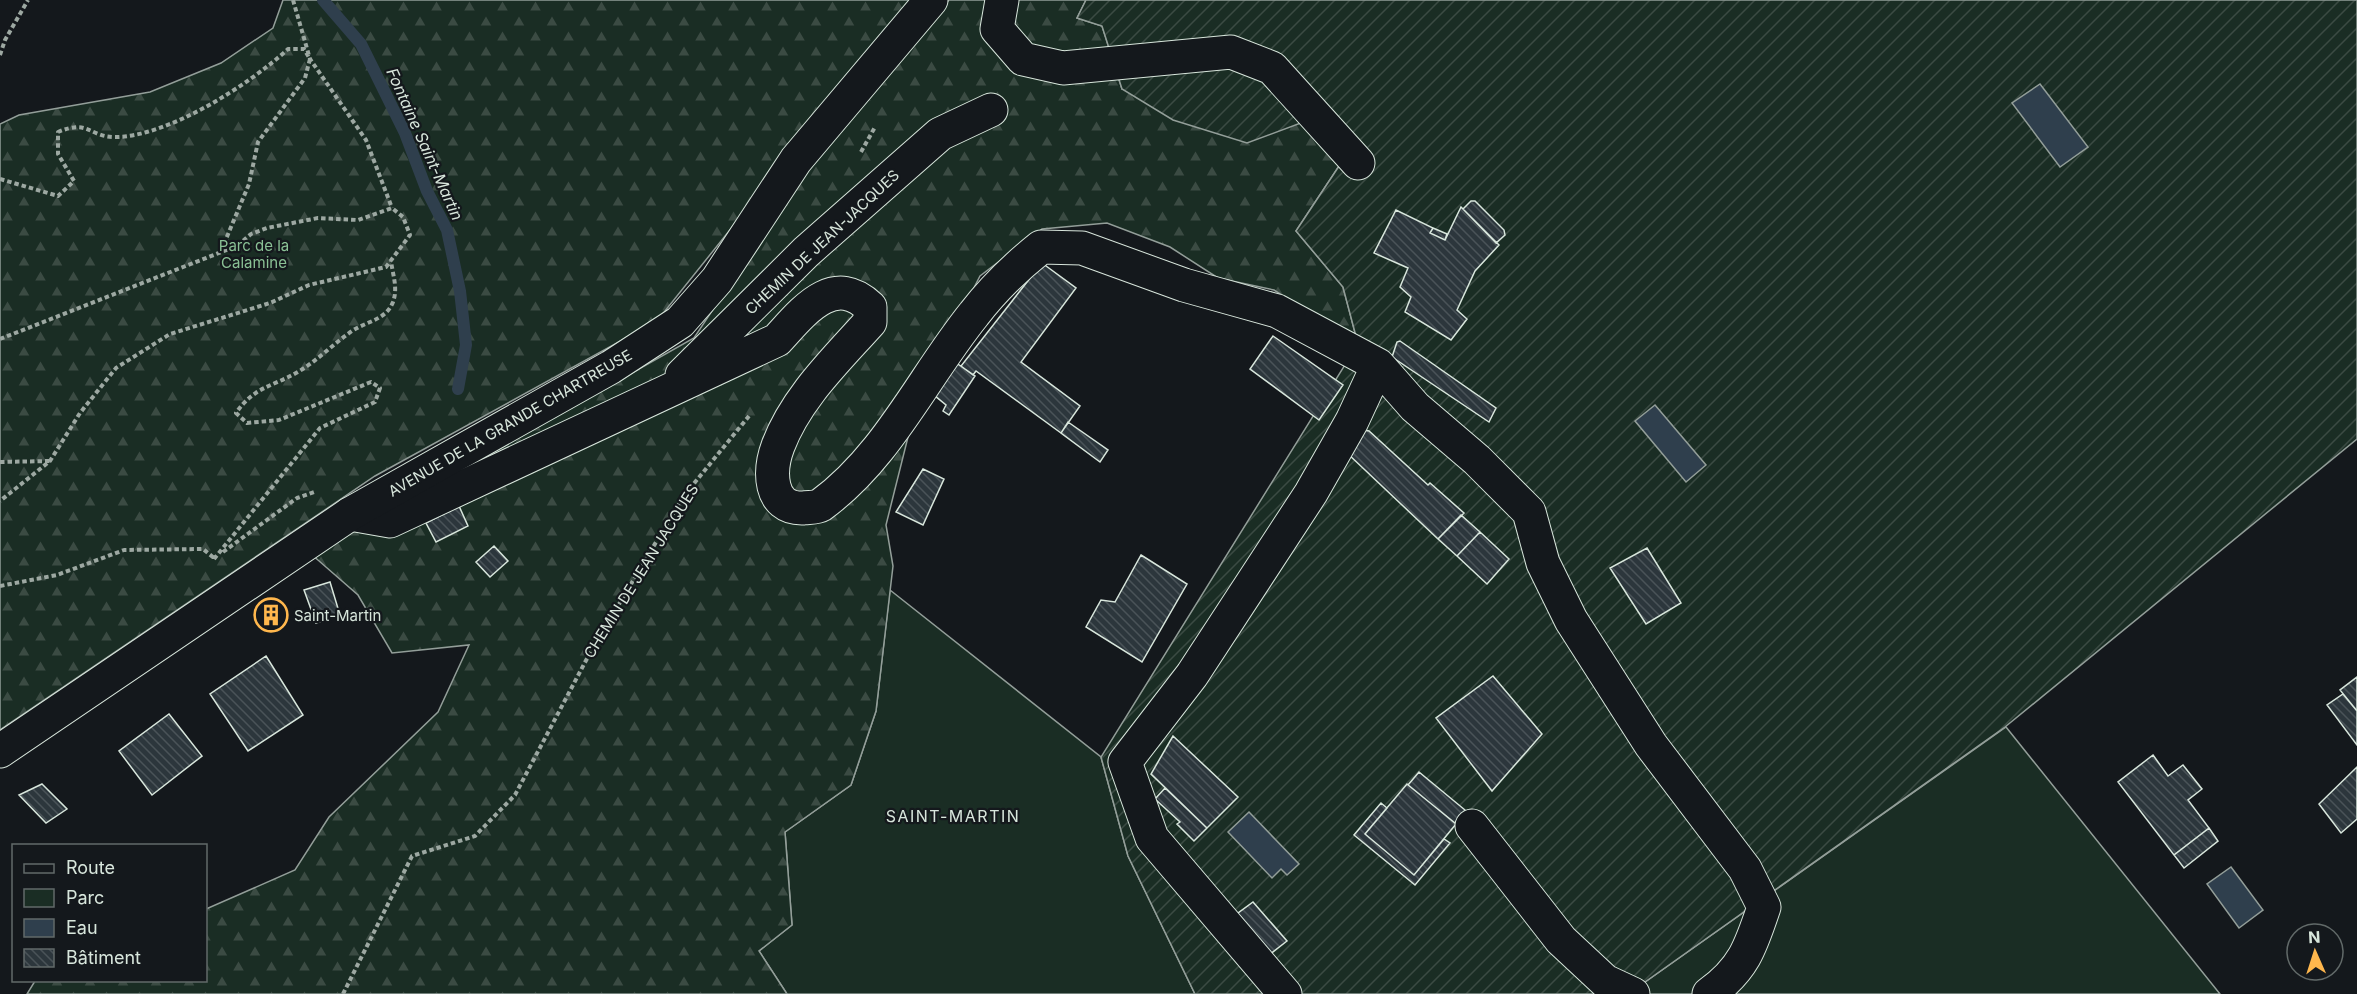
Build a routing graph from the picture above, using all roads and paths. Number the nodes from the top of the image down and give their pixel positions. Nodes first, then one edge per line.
1 (28, 0) edge
2 (293, 0) edge
3 (931, 0) edge
4 (1002, 0) edge
5 (0, 55) edge
6 (310, 58) junction
7 (991, 110) dead end
8 (1358, 163) dead end
9 (0, 179) edge
10 (392, 208) junction
11 (237, 246) junction
12 (391, 261) junction
13 (0, 339) edge
14 (1378, 365) junction
15 (666, 392) junction
16 (754, 409) dead end
17 (50, 461) junction
18 (0, 462) edge
19 (0, 501) edge
20 (350, 514) junction
21 (214, 559) junction
22 (0, 586) edge
23 (0, 751) edge
24 (1472, 826) dead end
25 (343, 994) edge
26 (1285, 994) edge
27 (1633, 994) edge
28 (1709, 994) edge

1 - 5 path
2 - 6 path
3 - 20 street, AVENUE DE LA GRANDE CHARTREUSE
4 - 8 street
6 - 9 path
6 - 10 path
6 - 11 path
7 - 15 street, CHEMIN DE JEAN-JACQUES
10 - 11 path
10 - 12 path
11 - 13 path
12 - 17 path
12 - 21 path
14 - 15 street
14 - 26 street
14 - 28 street
15 - 20 street
16 - 25 path, CHEMIN DE JEAN JACQUES
17 - 18 path
17 - 19 path
20 - 21 path
20 - 23 street, AVENUE DE LA GRANDE CHARTREUSE
21 - 22 path
24 - 27 street

